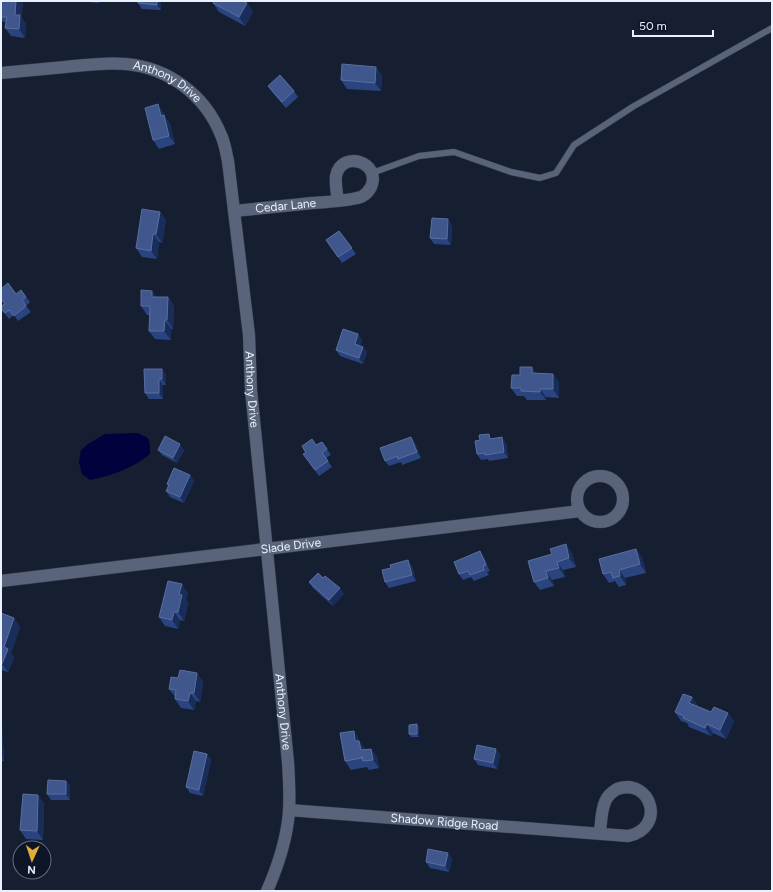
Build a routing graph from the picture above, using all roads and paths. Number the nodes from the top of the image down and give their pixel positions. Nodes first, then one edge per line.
1 (772, 28) edge
2 (1, 73) edge
3 (372, 173) junction
4 (338, 200) junction
5 (234, 211) junction
6 (580, 511) dead end
7 (266, 548) junction
8 (1, 581) edge
9 (289, 810) junction
10 (600, 833) junction
11 (266, 891) edge

1 - 3 lane
2 - 5 street, Anthony Drive
3 - 4 street, Cedar Lane
3 - 4 street
4 - 5 street, Cedar Lane
5 - 7 street, Anthony Drive
6 - 7 street, Slade Drive
7 - 8 street, Slade Drive
7 - 9 street, Anthony Drive
9 - 10 street, Shadow Ridge Road
9 - 11 street, Anthony Drive
10 - 10 street, Shadow Ridge Road

